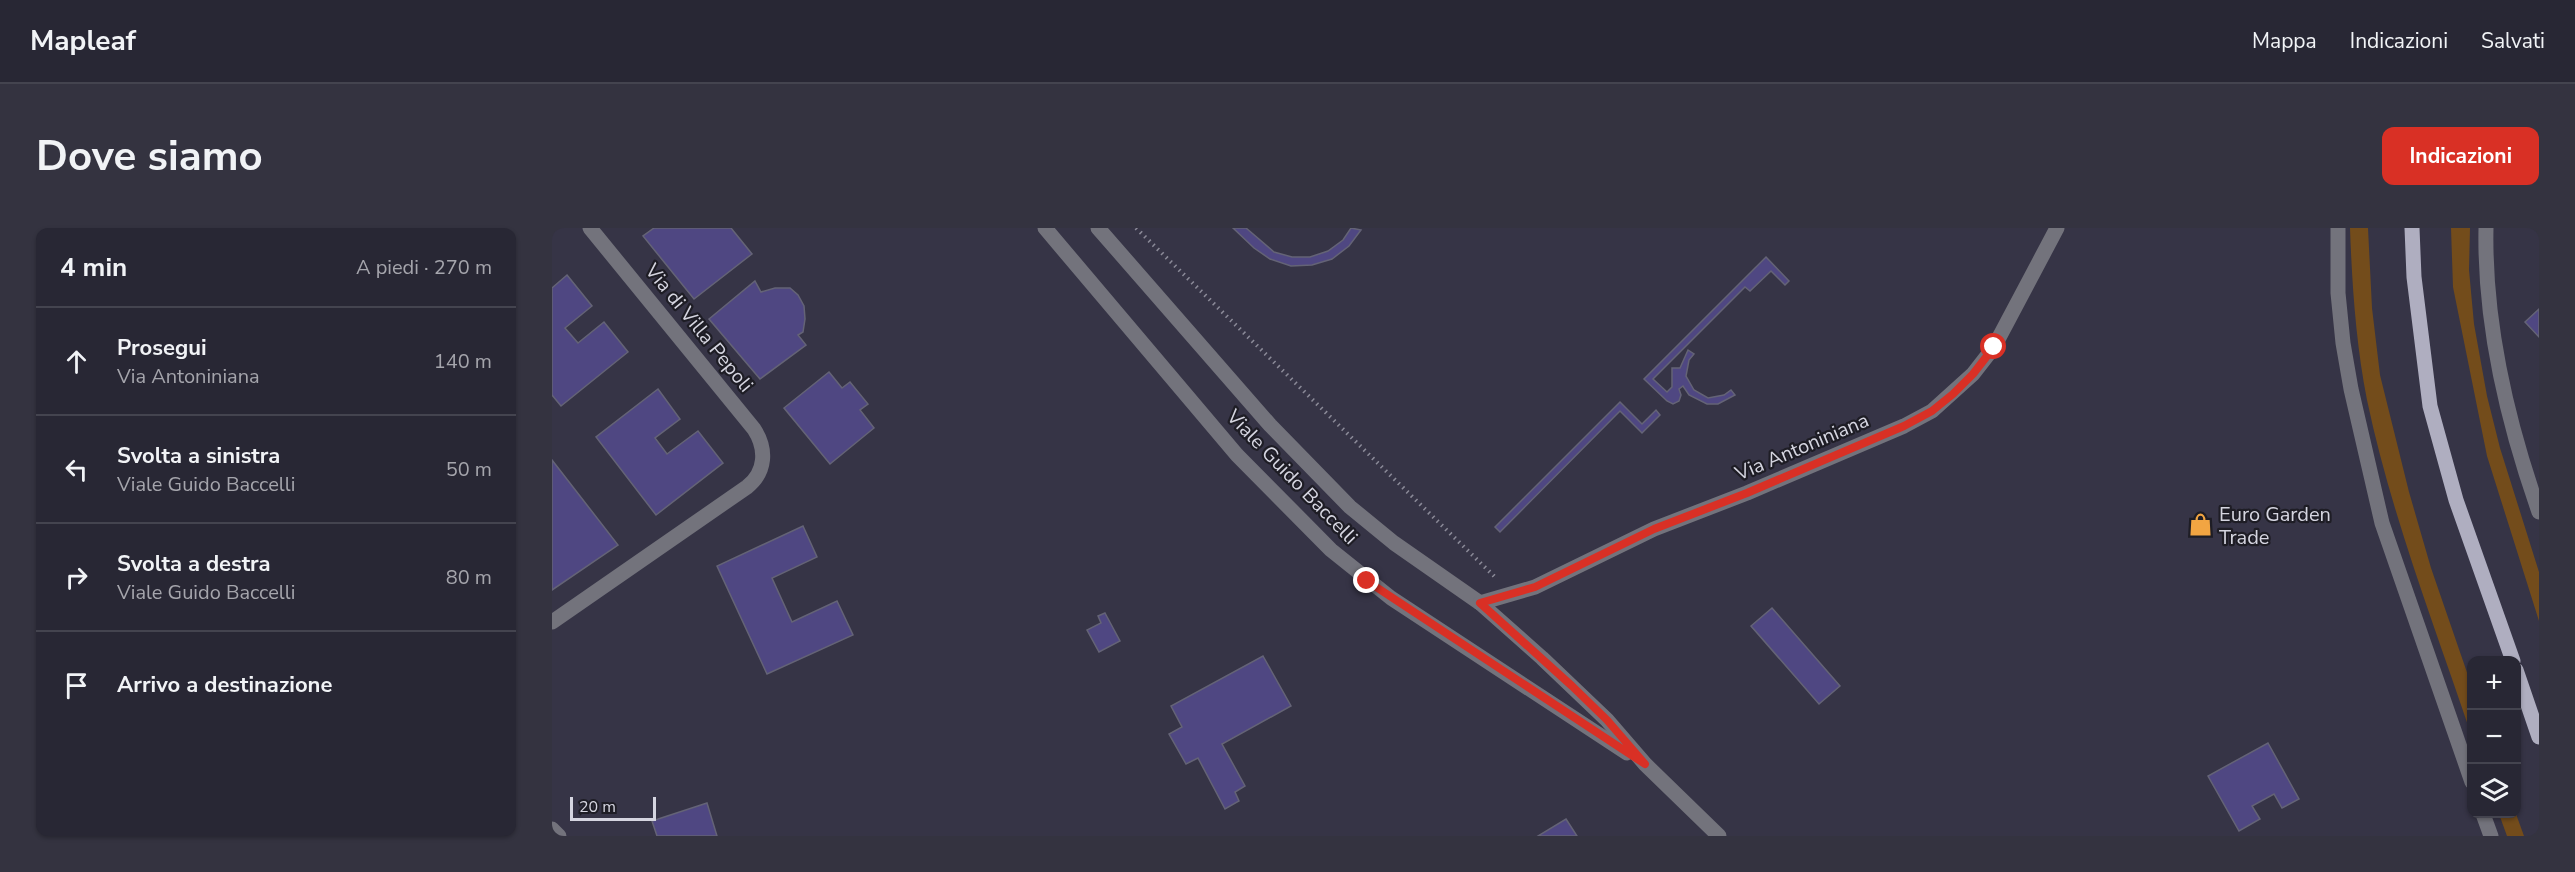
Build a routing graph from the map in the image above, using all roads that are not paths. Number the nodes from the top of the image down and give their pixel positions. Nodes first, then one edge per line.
1 (590, 228) edge
2 (1045, 228) edge
3 (1098, 228) edge
4 (2057, 228) edge
5 (2338, 228) edge
6 (2412, 228) edge
7 (2486, 228) edge
8 (2539, 512) edge
9 (1480, 603) junction
10 (552, 622) edge
11 (2512, 656) edge
12 (2521, 682) edge
13 (2539, 737) edge
14 (1645, 764) junction
15 (2467, 768) edge
16 (2485, 818) edge
17 (552, 829) edge
18 (559, 836) edge
19 (1719, 836) edge
20 (2491, 836) edge

1 - 10 street, Via di Villa Pepoli
2 - 14 street, Viale Guido Baccelli
3 - 9 street, Viale Guido Baccelli
4 - 9 street, Via Antoniniana
5 - 15 street
6 - 11 main road
7 - 8 street
9 - 14 street, Viale Guido Baccelli
12 - 13 main road
14 - 19 street, Viale Guido Baccelli
16 - 20 street
17 - 18 street

